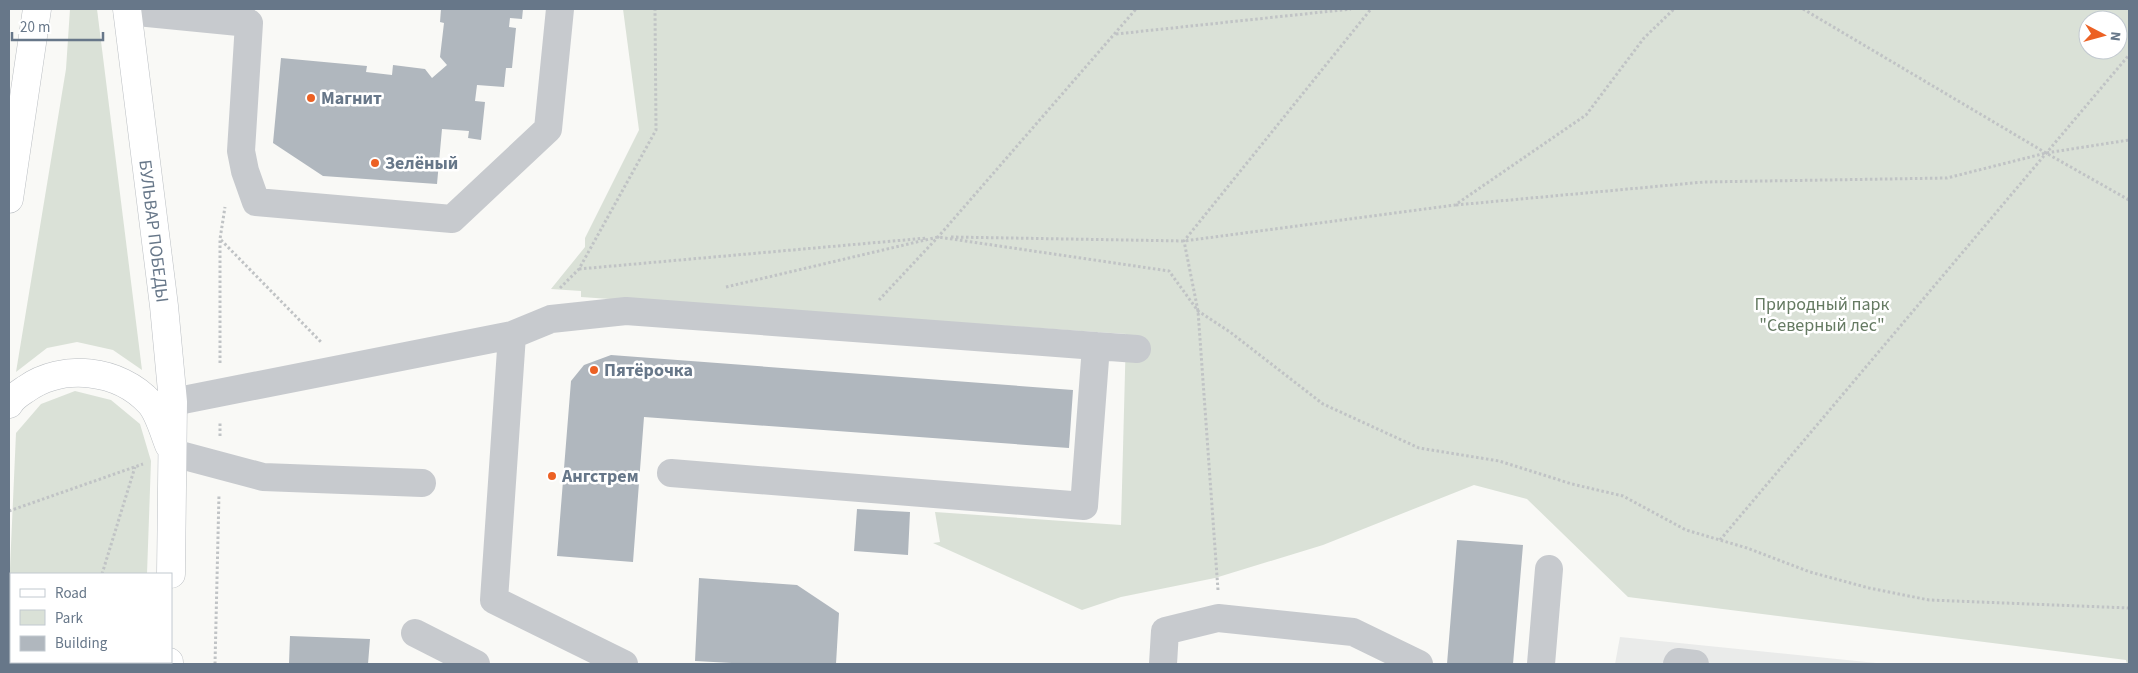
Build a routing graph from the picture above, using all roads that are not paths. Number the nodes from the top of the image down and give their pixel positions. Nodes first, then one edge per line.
1 (37, 9) edge
2 (560, 9) edge
3 (126, 10) edge
4 (9, 199) edge
5 (512, 336) junction
6 (1096, 346) junction
7 (1138, 349) dead end
8 (173, 402) junction
9 (9, 404) edge
10 (173, 454) junction
11 (671, 473) dead end
12 (422, 482) dead end
13 (1549, 569) dead end
14 (170, 573) edge
15 (415, 633) dead end
16 (476, 664) edge
17 (624, 664) edge
18 (1163, 664) edge
19 (1419, 664) edge
20 (1541, 664) edge
21 (1677, 664) edge
22 (1695, 664) edge

1 - 4 main road
2 - 3 lane
3 - 8 main road, БУЛЬВАР ПОБЕДЫ
5 - 6 lane
5 - 8 lane
5 - 17 lane
6 - 7 lane
6 - 11 lane
8 - 10 main road, БУЛЬВАР ПОБЕДЫ
9 - 10 main road, БУЛЬВАР ПОБЕДЫ
10 - 12 lane
10 - 14 main road, БУЛЬВАР ПОБЕДЫ
13 - 20 lane
15 - 16 lane
18 - 19 lane
21 - 22 lane

